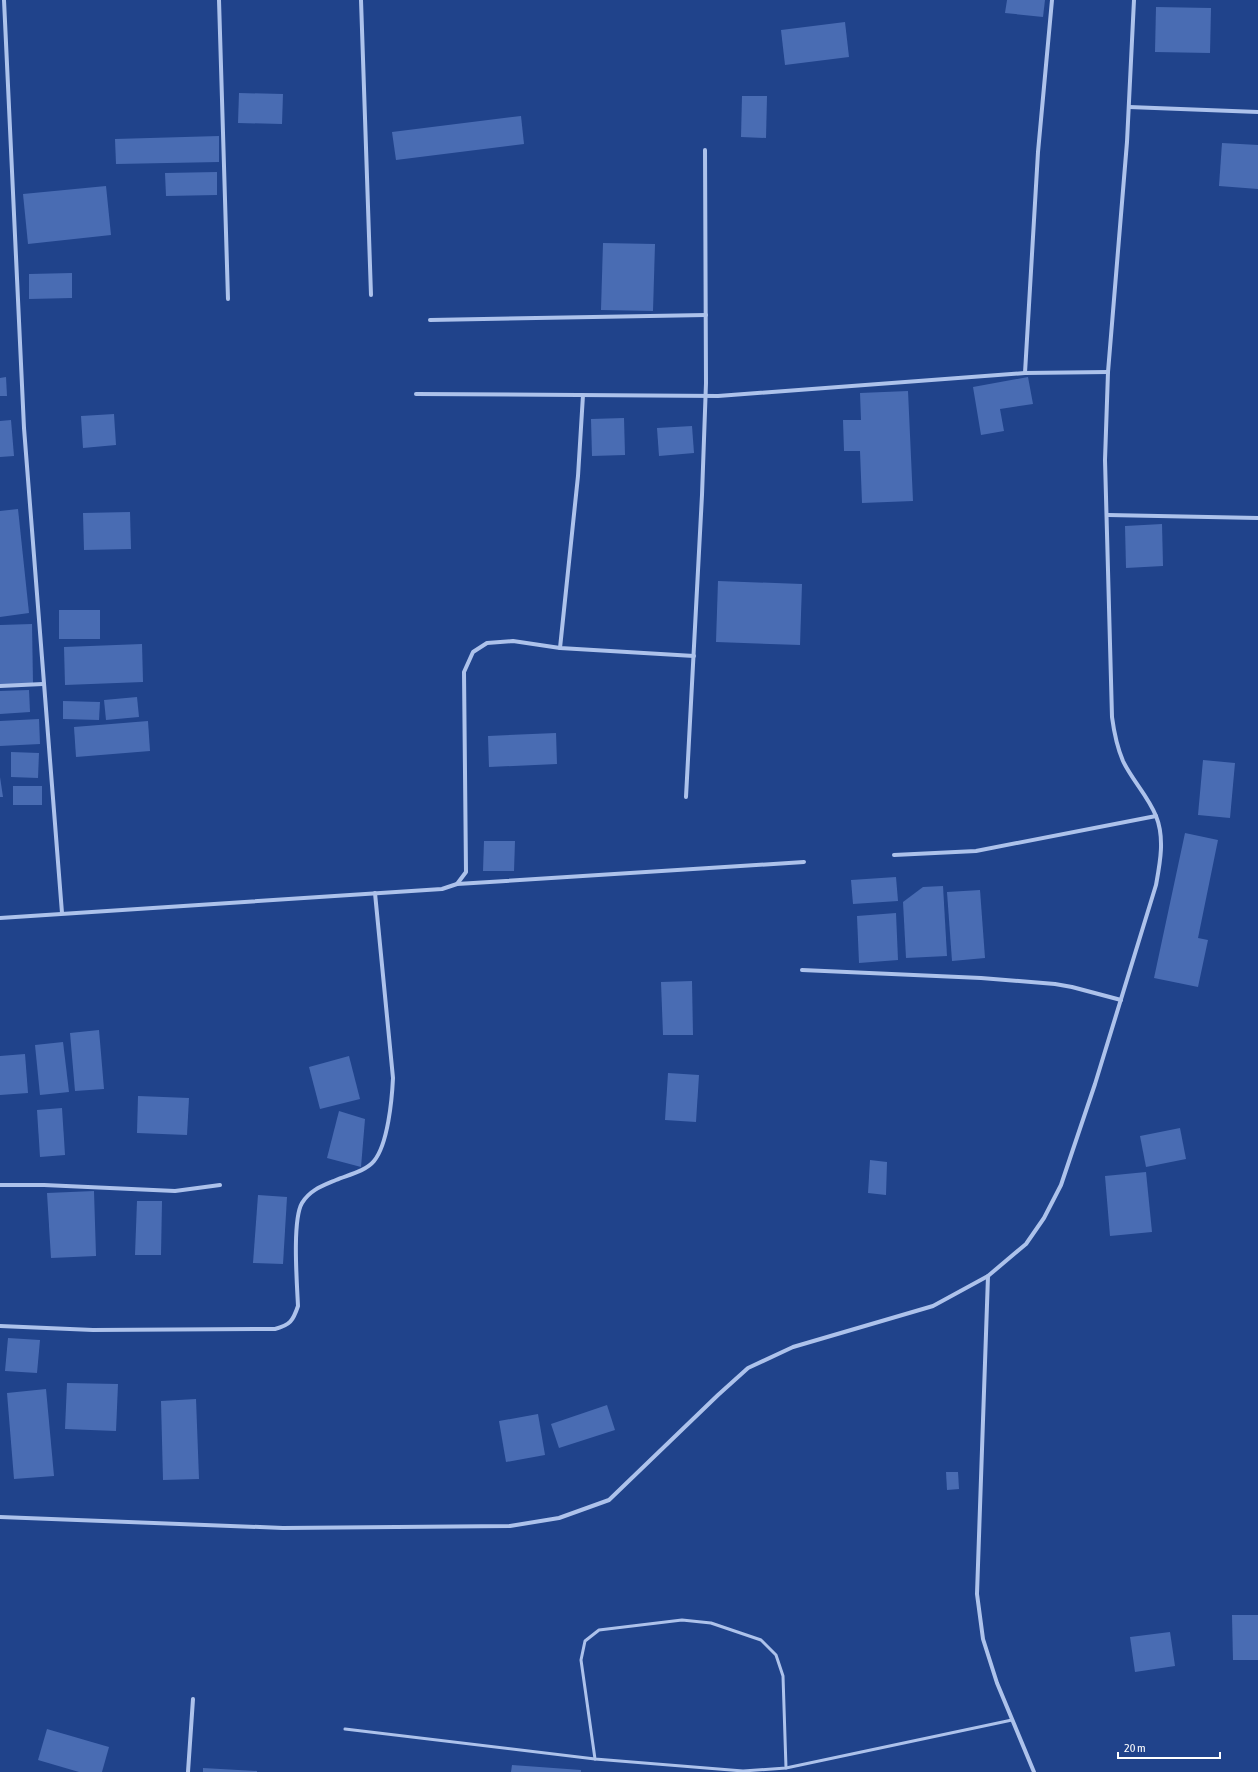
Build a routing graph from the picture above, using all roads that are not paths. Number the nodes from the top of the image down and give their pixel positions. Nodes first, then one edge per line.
1 (4, 0) edge
2 (219, 0) edge
3 (361, 0) edge
4 (1052, 0) edge
5 (1134, 0) edge
6 (1129, 107) junction
7 (1258, 112) edge
8 (705, 150) dead end
9 (371, 295) dead end
10 (228, 300) dead end
11 (706, 315) junction
12 (430, 320) dead end
13 (1108, 372) junction
14 (1025, 373) junction
15 (416, 394) dead end
16 (583, 395) junction
17 (704, 395) junction
18 (1108, 515) junction
19 (1258, 518) edge
20 (560, 648) junction
21 (694, 656) junction
22 (43, 684) junction
23 (0, 686) edge
24 (686, 797) dead end
25 (1156, 816) junction
26 (894, 855) dead end
27 (804, 862) dead end
28 (457, 884) junction
29 (375, 893) junction
30 (62, 914) junction
31 (0, 918) edge
32 (802, 970) dead end
33 (1121, 1000) junction
34 (0, 1185) edge
35 (220, 1185) dead end
36 (988, 1276) junction
37 (0, 1326) edge
38 (0, 1517) edge
39 (193, 1699) dead end
40 (1012, 1720) junction
41 (345, 1729) dead end
42 (595, 1759) junction
43 (786, 1768) junction
44 (188, 1772) edge
45 (1034, 1772) edge

1 - 22 street
2 - 10 street
3 - 9 street
4 - 14 street
5 - 6 street
6 - 7 street
6 - 13 street
8 - 11 street
11 - 12 street
11 - 17 street
13 - 14 street
13 - 18 street
14 - 17 street
15 - 16 street
16 - 17 street
16 - 20 street
17 - 21 street
18 - 19 street
18 - 25 street
20 - 21 street
20 - 28 street
21 - 24 street
22 - 23 street
22 - 30 street
25 - 26 street
25 - 33 street
27 - 28 street
28 - 29 street
29 - 30 street
29 - 37 street
30 - 31 street
32 - 33 street
33 - 36 street
34 - 35 street
36 - 38 street
36 - 40 street
39 - 44 street
40 - 43 lane
40 - 45 street
41 - 42 lane
42 - 43 lane
42 - 43 lane

